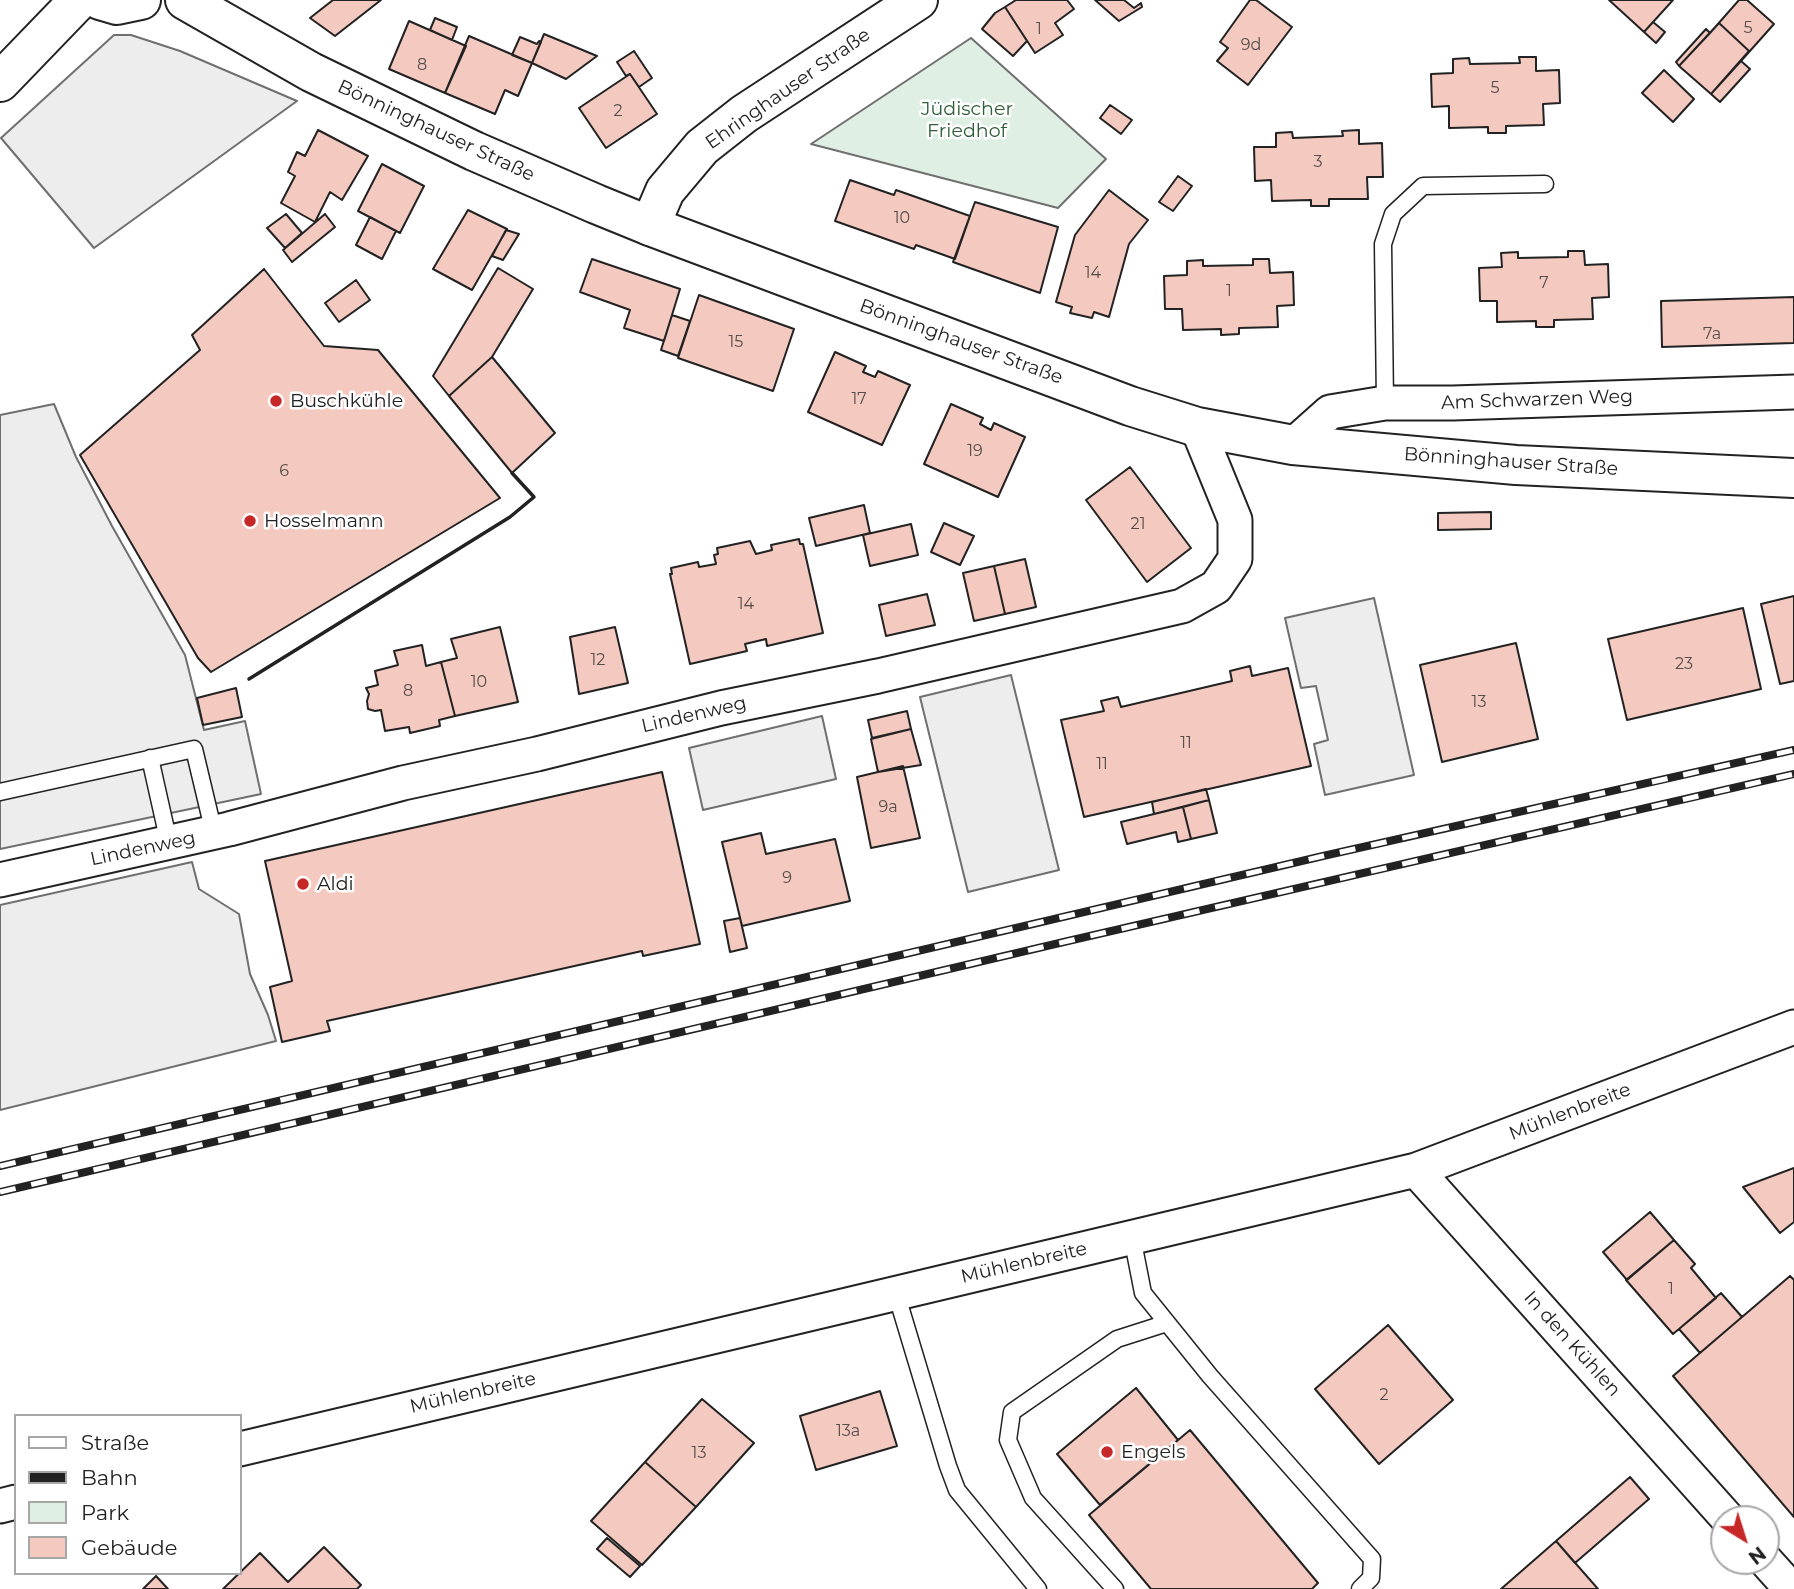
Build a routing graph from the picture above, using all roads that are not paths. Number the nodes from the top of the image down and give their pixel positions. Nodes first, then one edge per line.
1 (79, 0) edge
2 (100, 0) edge
3 (141, 0) edge
4 (185, 0) edge
5 (918, 0) edge
6 (0, 82) edge
7 (1545, 184) dead end
8 (650, 226) junction
9 (1794, 392) edge
10 (1385, 403) junction
11 (1197, 427) junction
12 (1293, 445) junction
13 (1794, 478) edge
14 (150, 758) junction
15 (0, 792) edge
16 (214, 833) junction
17 (169, 843) junction
18 (0, 880) edge
19 (1794, 1027) edge
20 (1416, 1170) junction
21 (1132, 1237) junction
22 (896, 1293) junction
23 (1167, 1323) junction
24 (242, 1449) edge
25 (1715, 1505) edge
26 (1778, 1575) edge
27 (1038, 1589) edge
28 (1115, 1589) edge
29 (1360, 1589) edge
30 (1791, 1589) edge

1 - 6 main road
2 - 3 main road
4 - 8 main road, Bönninghauser Straße
5 - 8 main road, Ehringhauser Straße
7 - 10 lane
8 - 11 main road, Bönninghauser Straße
9 - 10 street, Am Schwarzen Weg
10 - 12 street, Am Schwarzen Weg
11 - 12 main road, Bönninghauser Straße
11 - 16 street, Lindenweg
12 - 13 main road, Bönninghauser Straße
14 - 15 lane
14 - 16 lane
14 - 17 lane
16 - 17 street, Lindenweg
17 - 18 street, Lindenweg
19 - 20 street, Mühlenbreite
20 - 21 street, Mühlenbreite
20 - 25 street, In den Kühlen
21 - 22 street, Mühlenbreite
21 - 23 lane
22 - 24 street, Mühlenbreite
22 - 27 lane
23 - 28 lane
23 - 29 lane
26 - 30 street

